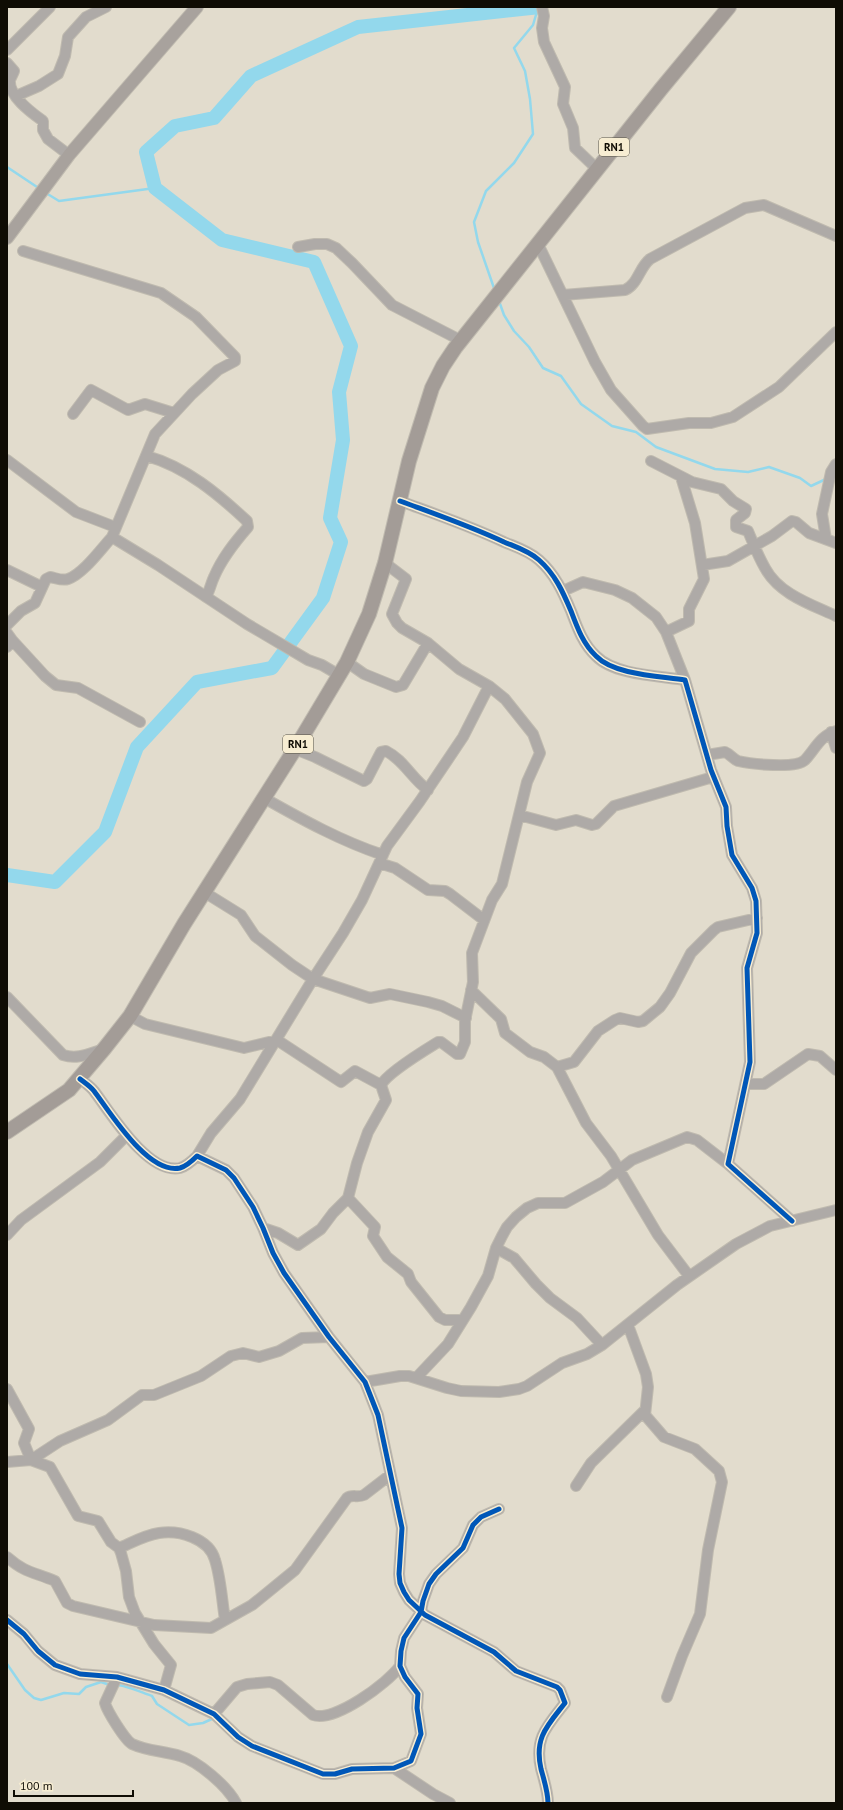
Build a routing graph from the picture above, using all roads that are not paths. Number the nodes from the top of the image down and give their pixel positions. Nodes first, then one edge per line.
1 (50, 7) edge
2 (106, 7) edge
3 (197, 7) edge
4 (729, 7) edge
5 (543, 10) edge
6 (7, 50) edge
7 (7, 64) edge
8 (16, 96) junction
9 (69, 155) junction
10 (597, 169) junction
11 (836, 236) edge
12 (7, 238) edge
13 (538, 244) junction
14 (298, 247) dead end
15 (23, 251) dead end
16 (563, 295) junction
17 (836, 332) edge
18 (460, 340) junction
19 (174, 413) junction
20 (74, 414) dead end
21 (147, 456) junction
22 (7, 460) edge
23 (651, 461) dead end
24 (833, 468) edge
25 (681, 477) junction
26 (400, 501) junction
27 (115, 527) junction
28 (112, 537) junction
29 (826, 539) junction
30 (836, 543) edge
31 (755, 546) junction
32 (385, 563) junction
33 (702, 565) junction
34 (7, 570) edge
35 (42, 587) junction
36 (563, 591) junction
37 (206, 597) junction
38 (836, 616) edge
39 (7, 625) edge
40 (666, 632) junction
41 (9, 640) edge
42 (428, 643) junction
43 (346, 662) junction
44 (339, 675) junction
45 (685, 680) junction
46 (489, 686) junction
47 (140, 722) dead end
48 (834, 732) edge
49 (836, 748) edge
50 (295, 749) junction
51 (707, 755) junction
52 (713, 777) junction
53 (428, 790) junction
54 (264, 798) junction
55 (519, 815) junction
56 (381, 859) junction
57 (204, 892) junction
58 (757, 918) junction
59 (484, 920) junction
60 (313, 979) junction
61 (471, 990) junction
62 (7, 997) edge
63 (130, 1016) junction
64 (466, 1018) junction
65 (277, 1040) junction
66 (104, 1049) junction
67 (557, 1067) junction
68 (836, 1070) edge
69 (80, 1078) junction
70 (747, 1084) junction
71 (381, 1085) junction
72 (7, 1132) edge
73 (127, 1135) junction
74 (198, 1156) junction
75 (728, 1164) junction
76 (619, 1170) junction
77 (348, 1198) junction
78 (836, 1210) edge
79 (792, 1221) junction
80 (264, 1228) junction
81 (7, 1235) edge
82 (496, 1248) junction
83 (688, 1276) junction
84 (463, 1320) junction
85 (628, 1325) junction
86 (329, 1337) junction
87 (602, 1345) junction
88 (417, 1377) junction
89 (365, 1382) junction
90 (7, 1389) edge
91 (645, 1410) junction
92 (31, 1460) junction
93 (7, 1462) edge
94 (390, 1475) junction
95 (576, 1486) dead end
96 (499, 1509) dead end
97 (118, 1548) junction
98 (7, 1557) edge
99 (421, 1612) junction
100 (7, 1620) edge
101 (225, 1620) junction
102 (139, 1621) junction
103 (400, 1666) junction
104 (117, 1677) junction
105 (164, 1690) junction
106 (667, 1697) dead end
107 (214, 1714) junction
108 (394, 1768) junction
109 (236, 1803) edge
110 (450, 1803) edge
111 (548, 1803) edge

1 - 6 street
2 - 8 street
3 - 9 main road
4 - 10 highway, RN1
5 - 10 street
7 - 8 street
8 - 9 street
9 - 12 main road
10 - 13 highway, RN1
11 - 16 street
13 - 16 street
13 - 18 highway, RN1
14 - 18 street
15 - 19 street
16 - 17 street
18 - 26 highway, RN1
19 - 20 street
19 - 21 street
21 - 27 street
21 - 37 street
22 - 27 street
23 - 25 street
24 - 29 street
25 - 31 street
25 - 33 street
26 - 32 highway, RN1
26 - 36 street
27 - 28 street
28 - 35 street
28 - 37 street
29 - 30 street
29 - 31 street
31 - 33 street
31 - 38 street
32 - 42 street
32 - 43 highway, RN1
33 - 40 street
34 - 35 street
35 - 39 street
36 - 40 street
36 - 45 street
37 - 44 street
40 - 45 street
41 - 47 street
42 - 43 street
42 - 46 street
43 - 44 highway, RN1
44 - 50 highway, RN1
45 - 51 street
46 - 53 street
46 - 55 street
48 - 49 street
48 - 51 street
50 - 53 street
50 - 54 highway, RN1
51 - 52 street
52 - 55 street
52 - 58 street
53 - 56 street
54 - 56 street
54 - 57 highway, RN1
55 - 59 street
56 - 59 street
56 - 60 street
57 - 60 street
57 - 63 highway, RN1
58 - 67 street
58 - 70 street
59 - 61 street
60 - 64 street
60 - 65 street
61 - 64 street
61 - 67 street
62 - 66 street
63 - 65 street
63 - 66 highway, RN1
64 - 71 street
65 - 71 street
65 - 74 street
66 - 69 highway, RN1
67 - 76 street
68 - 70 street
69 - 72 highway, RN1
69 - 73 street
70 - 75 street
71 - 77 street
73 - 74 street
73 - 81 street
74 - 80 street
75 - 76 street
75 - 79 street
76 - 82 street
76 - 83 street
77 - 80 street
77 - 84 street
78 - 79 street
79 - 83 street
80 - 86 street
82 - 84 street
82 - 87 street
83 - 85 street
84 - 88 street
85 - 87 street
85 - 91 street
86 - 89 street
86 - 92 street
87 - 88 street
88 - 89 street
89 - 94 street
90 - 92 street
91 - 95 street
91 - 106 street
92 - 93 street
92 - 97 street
94 - 99 street
94 - 101 street
96 - 99 street
97 - 101 street
97 - 102 street
98 - 102 street
99 - 103 street
99 - 111 street
100 - 104 street
101 - 102 street
102 - 105 street
103 - 107 street
103 - 108 street
104 - 105 street
104 - 109 street
105 - 107 street
107 - 108 street
108 - 110 street

